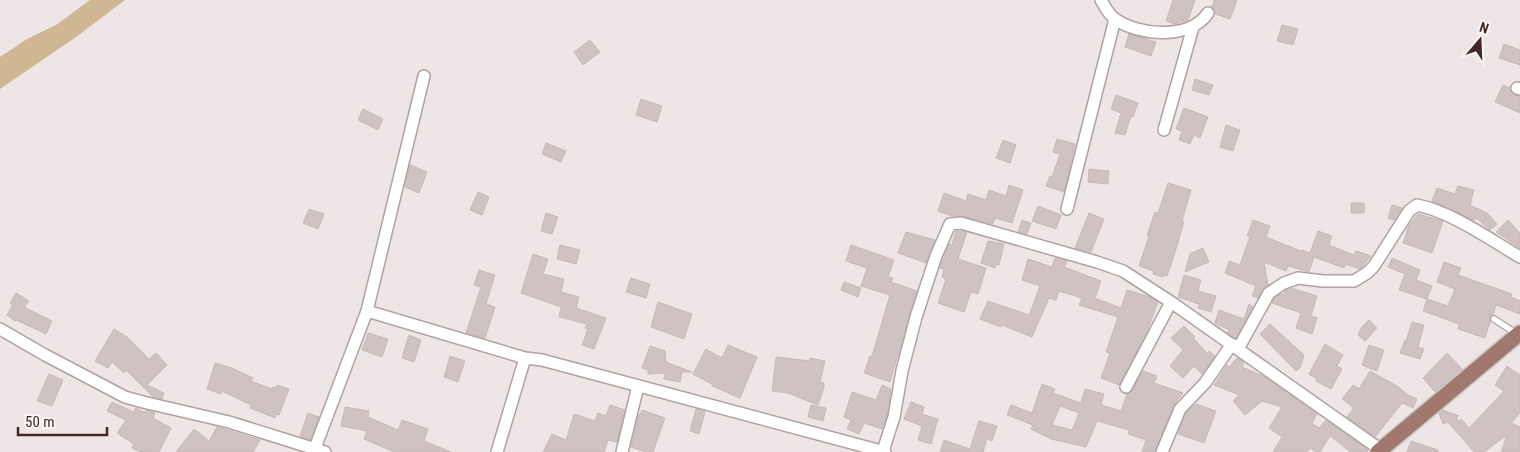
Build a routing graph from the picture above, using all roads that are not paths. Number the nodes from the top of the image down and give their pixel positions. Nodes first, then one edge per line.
1 (1101, 0) edge
2 (1208, 13) dead end
3 (1115, 19) junction
4 (1194, 27) junction
5 (424, 76) dead end
6 (1164, 130) dead end
7 (1067, 209) dead end
8 (1520, 257) edge
9 (1171, 302) junction
10 (367, 311) junction
11 (1494, 319) dead end
12 (0, 329) edge
13 (1519, 334) edge
14 (1235, 347) junction
15 (524, 358) junction
16 (638, 386) junction
17 (1126, 387) dead end
18 (314, 450) edge
19 (1380, 451) edge
20 (497, 452) edge
21 (622, 452) edge
22 (884, 452) edge
23 (1162, 452) edge

1 - 3 street
2 - 4 street
3 - 4 street
3 - 7 street
4 - 6 street
5 - 10 street
8 - 14 street
9 - 14 street
9 - 17 street
9 - 22 street
10 - 15 street
10 - 18 street
11 - 13 lane
12 - 18 street
13 - 19 main road
14 - 19 street
14 - 23 street
15 - 16 street
15 - 20 street
16 - 21 street
16 - 22 street

